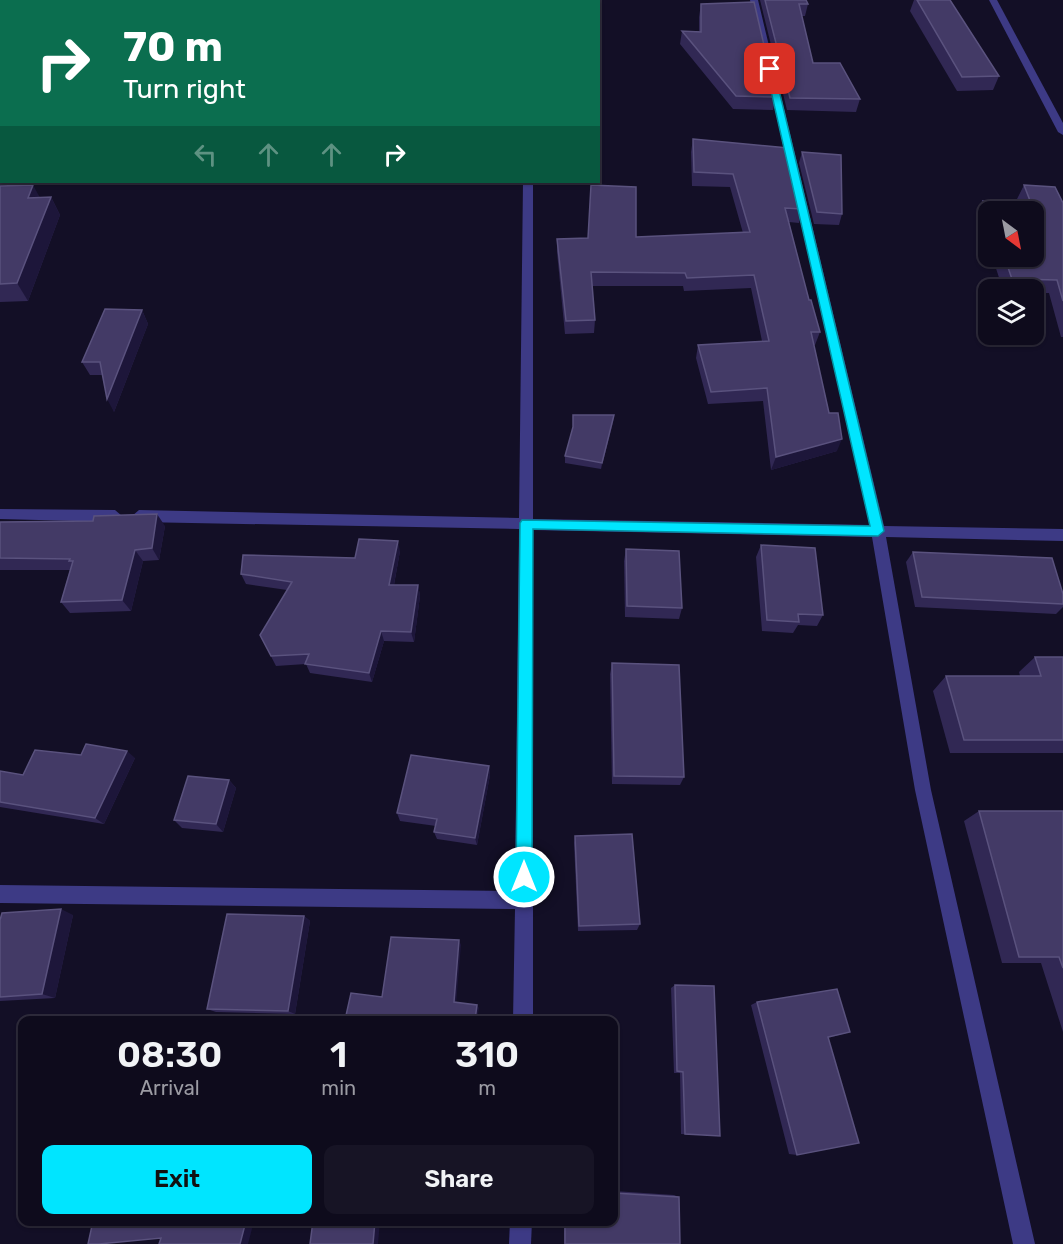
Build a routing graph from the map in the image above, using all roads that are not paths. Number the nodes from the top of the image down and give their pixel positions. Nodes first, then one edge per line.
1 (754, 0) edge
2 (993, 0) edge
3 (1063, 132) edge
4 (528, 183) edge
5 (0, 514) edge
6 (526, 523) junction
7 (878, 531) junction
8 (1063, 535) edge
9 (0, 894) edge
10 (524, 900) junction
11 (523, 1016) edge
12 (520, 1226) edge
13 (520, 1244) edge
14 (1024, 1244) edge

1 - 7 street
2 - 3 street
4 - 6 street
5 - 6 street
6 - 7 street
6 - 10 street
7 - 8 street
7 - 14 street
9 - 10 street
10 - 11 street
12 - 13 street

